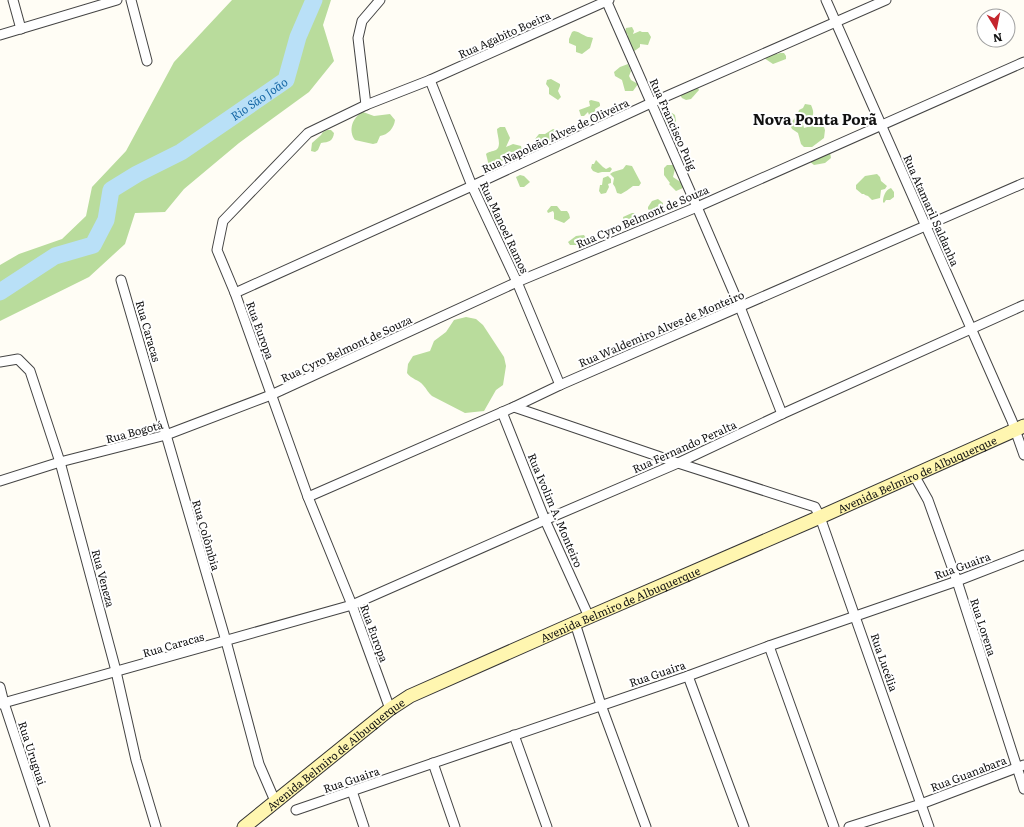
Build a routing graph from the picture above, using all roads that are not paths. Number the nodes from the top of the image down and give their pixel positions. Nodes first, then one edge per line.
1 (13, 0) edge
2 (117, 0) edge
3 (131, 0) edge
4 (380, 0) edge
5 (608, 0) edge
6 (826, 0) edge
7 (886, 0) edge
8 (837, 22) junction
9 (21, 29) junction
10 (0, 35) edge
11 (147, 61) dead end
12 (1024, 62) edge
13 (430, 80) junction
14 (652, 103) junction
15 (366, 105) junction
16 (882, 124) junction
17 (1024, 183) edge
18 (472, 186) junction
19 (697, 207) junction
20 (926, 226) junction
21 (122, 280) dead end
22 (518, 282) junction
23 (235, 293) junction
24 (1024, 305) edge
25 (740, 308) junction
26 (971, 329) junction
27 (0, 362) edge
28 (560, 385) junction
29 (271, 395) junction
30 (514, 407) junction
31 (502, 412) junction
32 (782, 414) junction
33 (1019, 428) edge
34 (166, 435) junction
35 (1024, 455) edge
36 (60, 462) junction
37 (678, 463) junction
38 (914, 475) junction
39 (0, 481) edge
40 (308, 497) junction
41 (817, 512) junction
42 (545, 520) junction
43 (1024, 555) edge
44 (956, 581) junction
45 (352, 605) junction
46 (856, 616) junction
47 (589, 617) junction
48 (575, 623) junction
49 (226, 641) junction
50 (769, 646) junction
51 (116, 672) junction
52 (688, 676) junction
53 (0, 687) edge
54 (2, 703) edge
55 (601, 705) junction
56 (390, 709) junction
57 (514, 735) junction
58 (433, 763) junction
59 (1020, 766) edge
60 (1024, 789) edge
61 (352, 791) junction
62 (275, 801) junction
63 (921, 804) junction
64 (296, 810) dead end
65 (45, 827) edge
66 (156, 827) edge
67 (244, 827) edge
68 (364, 827) edge
69 (455, 827) edge
70 (547, 827) edge
71 (646, 827) edge
72 (744, 827) edge
73 (834, 827) edge
74 (849, 827) edge
75 (929, 827) edge

1 - 9 street
2 - 9 street
3 - 11 street
4 - 15 street
5 - 13 street, Rua Agabito Boeira
5 - 14 street, Rua Francisco Puig
6 - 8 street, Rua Atamaril Saldanha
7 - 8 street, Rua Napoleão Alves de Oliveira
8 - 14 street, Rua Napoleão Alves de Oliveira
8 - 16 street, Rua Atamaril Saldanha
9 - 10 street
12 - 16 street, Rua Cyro Belmont de Souza
13 - 15 street, Rua Europa
13 - 18 street, Rua Manoel Ramos
14 - 18 street, Rua Napoleão Alves de Oliveira
14 - 19 street, Rua Francisco Puig
15 - 23 street, Rua Europa
16 - 19 street, Rua Cyro Belmont de Souza
16 - 20 street, Rua Atamaril Saldanha
17 - 20 street, Rua Waldemiro Alves de Monteiro
18 - 22 street, Rua Manoel Ramos
18 - 23 street, Rua Napoleão Alves de Oliveira
19 - 22 street, Rua Cyro Belmont de Souza
19 - 25 street, Rua Francisco Puig
20 - 25 street, Rua Waldemiro Alves de Monteiro
20 - 26 street, Rua Atamaril Saldanha
21 - 34 street, Rua Caracas
22 - 28 street, Rua Manoel Ramos
22 - 29 street, Rua Cyro Belmont de Souza
23 - 29 street, Rua Europa
24 - 26 street, Rua Fernando Peralta
25 - 28 street, Rua Waldemiro Alves de Monteiro
25 - 32 street, Rua Francisco Puig
26 - 32 street, Rua Fernando Peralta
26 - 33 street, Rua Atamaril Saldanha
27 - 36 street, Rua Veneza
28 - 30 street, Rua Waldemiro Alves de Monteiro
29 - 34 street, Rua Bogotá
29 - 40 street, Rua Europa
30 - 31 street, Rua Waldemiro Alves de Monteiro
30 - 37 street
31 - 40 street, Rua Waldemiro Alves de Monteiro
31 - 42 street, Rua Ivolim A. Monteiro
32 - 37 street, Rua Fernando Peralta
33 - 35 street, Rua Atamaril Saldanha
33 - 38 main road, Avenida Belmiro de Albuquerque
34 - 36 street, Rua Bogotá
34 - 49 street, Rua Colômbia
36 - 39 street, Rua Bogotá
36 - 51 street, Rua Veneza
37 - 41 street
37 - 42 street, Rua Fernando Peralta
38 - 41 main road, Avenida Belmiro de Albuquerque
38 - 44 street, Rua Lorena
40 - 45 street, Rua Europa
41 - 46 street, Rua Lucélia
41 - 47 main road, Avenida Belmiro de Albuquerque
42 - 45 street, Rua Fernando Peralta
42 - 47 street, Rua Ivolim A. Monteiro
43 - 44 street, Rua Guaira
44 - 46 street, Rua Guaira
44 - 59 street, Rua Lorena
45 - 49 street, Rua Caracas
45 - 56 street, Rua Europa
46 - 50 street, Rua Guaira
46 - 63 street, Rua Lucélia
47 - 48 main road, Avenida Belmiro de Albuquerque
48 - 55 street
48 - 56 main road, Avenida Belmiro de Albuquerque
49 - 51 street, Rua Caracas
49 - 62 street, Rua Colômbia
50 - 52 street, Rua Guaira
50 - 73 street
51 - 54 street, Rua Caracas
51 - 66 street, Rua Veneza
52 - 55 street, Rua Guaira
52 - 72 street
53 - 54 street, Rua Uruguai
54 - 65 street, Rua Uruguai
55 - 57 street, Rua Guaira
55 - 71 street
56 - 62 main road, Avenida Belmiro de Albuquerque
57 - 58 street, Rua Guaira
57 - 70 street
58 - 61 street, Rua Guaira
58 - 69 street
59 - 60 street, Rua Lorena
59 - 63 street, Rua Guanabara
61 - 64 street, Rua Guaira
61 - 68 street
62 - 67 main road, Avenida Belmiro de Albuquerque
63 - 74 street, Rua Guanabara
63 - 75 street, Rua Lucélia

